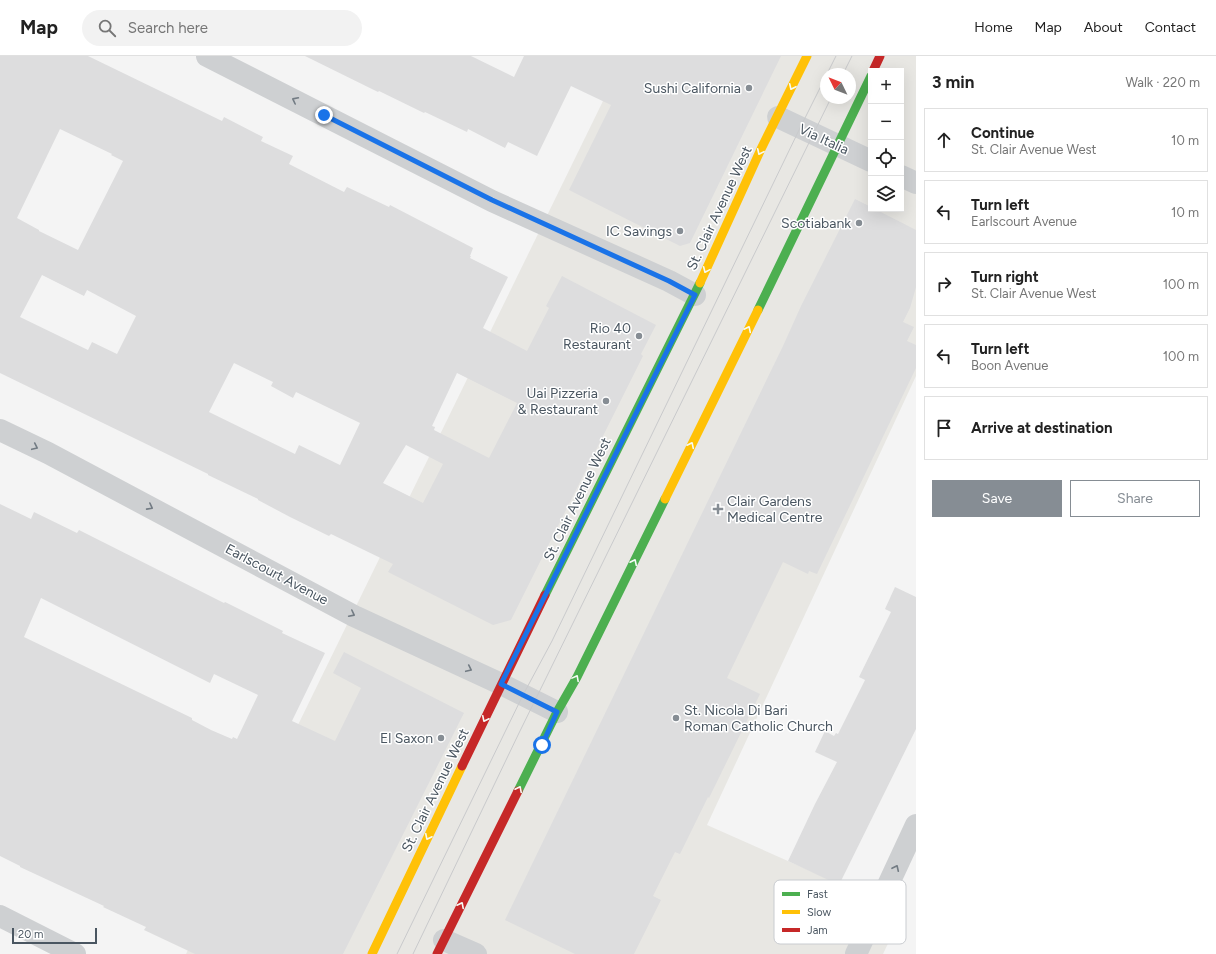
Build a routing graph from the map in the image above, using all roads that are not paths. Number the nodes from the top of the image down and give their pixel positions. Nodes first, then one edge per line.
1 (207, 56) edge
2 (807, 56) edge
3 (880, 56) edge
4 (874, 68) edge
5 (868, 82) edge
6 (778, 117) junction
7 (838, 146) junction
8 (868, 160) edge
9 (904, 177) edge
10 (916, 183) edge
11 (695, 295) junction
12 (0, 430) edge
13 (501, 684) junction
14 (557, 712) junction
15 (916, 825) edge
16 (890, 880) edge
17 (0, 916) edge
18 (861, 944) edge
19 (440, 947) edge
20 (75, 954) edge
21 (372, 954) edge
22 (476, 954) edge
23 (856, 954) edge

11 -> 1 street
2 -> 6 main road, St. Clair Avenue West
3 - 4 main road
5 - 7 main road
6 - 7 street, Via Italia
6 -> 11 main road, St. Clair Avenue West
7 - 8 street, Via Italia
14 -> 7 main road
9 - 10 street
11 - 13 main road, St. Clair Avenue West
12 -> 13 street, Earlscourt Avenue
13 - 14 street, Earlscourt Avenue
13 -> 21 main road, St. Clair Avenue West
19 -> 14 main road
16 -> 15 street
17 - 20 street
23 -> 18 street
19 - 22 street

